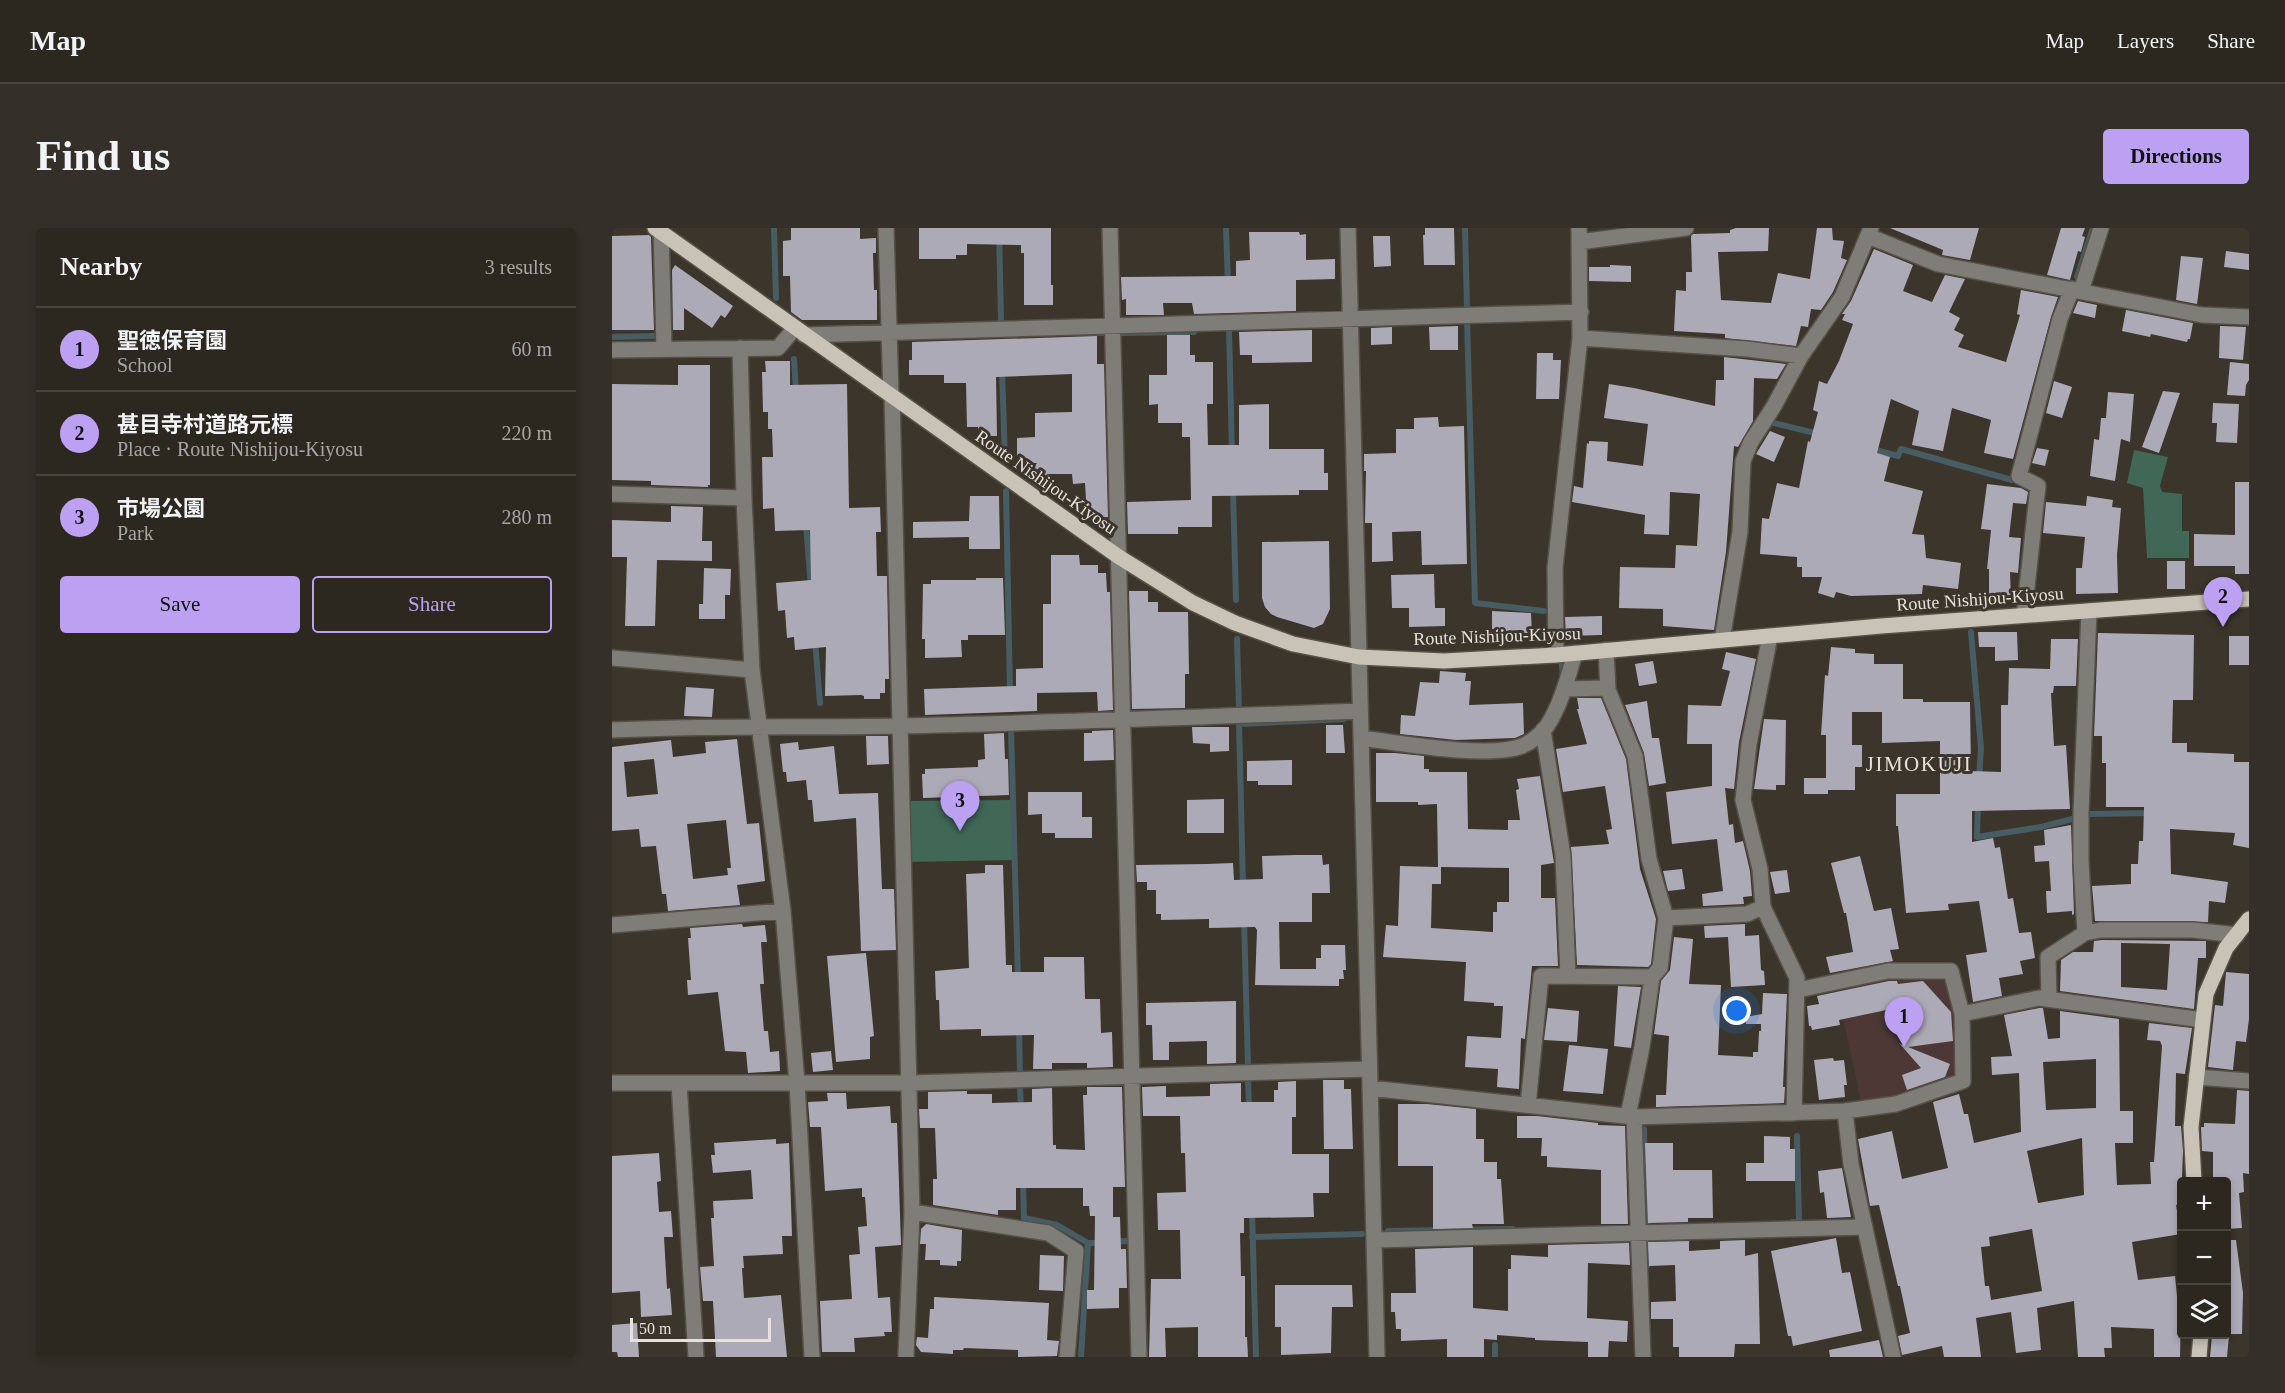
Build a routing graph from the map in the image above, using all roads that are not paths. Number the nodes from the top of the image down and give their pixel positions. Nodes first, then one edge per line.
1 (886, 228) edge
2 (1110, 228) edge
3 (1348, 228) edge
4 (1686, 228) edge
5 (2101, 228) edge
6 (659, 229) edge
7 (1870, 232) edge
8 (1579, 235) edge
9 (2076, 290) junction
10 (1581, 312) junction
11 (1350, 317) junction
12 (2249, 317) edge
13 (1112, 324) junction
14 (800, 331) junction
15 (889, 332) junction
16 (1580, 338) junction
17 (740, 348) junction
18 (664, 349) junction
19 (612, 350) edge
20 (1801, 356) junction
21 (891, 396) junction
22 (612, 494) edge
23 (744, 498) junction
24 (1119, 557) junction
25 (2249, 599) edge
26 (2089, 611) junction
27 (2024, 615) junction
28 (1770, 636) junction
29 (1722, 640) junction
30 (1606, 650) junction
31 (1575, 653) junction
32 (1556, 655) junction
33 (1359, 657) junction
34 (612, 658) edge
35 (752, 670) junction
36 (1607, 688) junction
37 (1564, 689) junction
38 (1360, 711) junction
39 (1123, 720) junction
40 (900, 726) junction
41 (760, 728) junction
42 (612, 730) edge
43 (1543, 730) junction
44 (1361, 738) junction
45 (1763, 907) junction
46 (783, 911) junction
47 (1666, 918) junction
48 (2249, 919) edge
49 (612, 925) edge
50 (2085, 933) junction
51 (2236, 935) junction
52 (1568, 976) junction
53 (1652, 977) junction
54 (1798, 990) junction
55 (2049, 999) junction
56 (1962, 1014) junction
57 (2203, 1020) junction
58 (1369, 1069) junction
59 (1132, 1077) junction
60 (2196, 1077) junction
61 (2249, 1080) edge
62 (612, 1083) edge
63 (679, 1083) junction
64 (797, 1083) junction
65 (909, 1083) junction
66 (1370, 1088) junction
67 (1528, 1105) junction
68 (1845, 1112) junction
69 (1794, 1113) junction
70 (1631, 1117) junction
71 (2194, 1177) edge
72 (912, 1212) junction
73 (1865, 1227) junction
74 (1638, 1234) junction
75 (1374, 1240) junction
76 (2201, 1339) edge
77 (696, 1357) edge
78 (812, 1357) edge
79 (906, 1357) edge
80 (1067, 1357) edge
81 (1139, 1357) edge
82 (1377, 1357) edge
83 (1643, 1357) edge
84 (1893, 1357) edge
85 (2199, 1357) edge

1 - 15 street
2 - 13 street
3 - 11 street
4 - 8 street
5 - 9 street
6 - 14 main road, Route Nishijou-Kiyosu
6 - 18 street
7 - 9 street
7 - 20 street
8 - 10 street
9 - 12 street
9 - 27 street
10 - 11 street
10 - 16 street
11 - 13 street
11 - 33 street
13 - 15 street
13 - 24 street
14 - 15 street
14 - 17 street
14 - 21 main road, Route Nishijou-Kiyosu
15 - 21 street
16 - 20 street
16 - 32 street
17 - 18 street
17 - 23 street
18 - 19 street
20 - 29 street
21 - 24 main road, Route Nishijou-Kiyosu
21 - 40 street
22 - 23 street
23 - 35 street
24 - 33 main road, Route Nishijou-Kiyosu
24 - 39 street
25 - 26 main road, Route Nishijou-Kiyosu
26 - 27 main road, Route Nishijou-Kiyosu
26 - 50 street
27 - 28 main road, Route Nishijou-Kiyosu
28 - 29 main road, Route Nishijou-Kiyosu
28 - 45 street
29 - 30 main road, Route Nishijou-Kiyosu
30 - 31 main road, Route Nishijou-Kiyosu
30 - 36 street
31 - 32 main road, Route Nishijou-Kiyosu
31 - 37 street
32 - 33 main road, Route Nishijou-Kiyosu
33 - 38 street
34 - 35 street
35 - 41 street
36 - 37 street
36 - 47 street
37 - 43 street
38 - 39 street
38 - 44 street
39 - 40 street
39 - 59 street
40 - 41 street
40 - 65 street
41 - 42 street
41 - 46 street
43 - 44 street
43 - 52 street
44 - 58 street
45 - 47 street
45 - 54 street
46 - 49 street
46 - 64 street
47 - 53 street
48 - 51 main road
50 - 51 street
50 - 55 street
51 - 57 main road
52 - 53 street
52 - 67 street
53 - 70 street
54 - 56 street
54 - 69 street
55 - 56 street
55 - 57 street
56 - 68 street
57 - 60 main road
58 - 59 street
58 - 66 street
59 - 65 street
59 - 81 street
60 - 61 street
60 - 71 main road
62 - 63 street
63 - 64 street
63 - 77 street
64 - 65 street
64 - 78 street
65 - 72 street
66 - 67 street
66 - 75 street
67 - 70 street
68 - 69 street
68 - 73 street
69 - 70 street
70 - 74 street
72 - 79 street
72 - 80 street
73 - 74 street
73 - 84 street
74 - 75 street
74 - 83 street
75 - 82 street
76 - 85 main road

